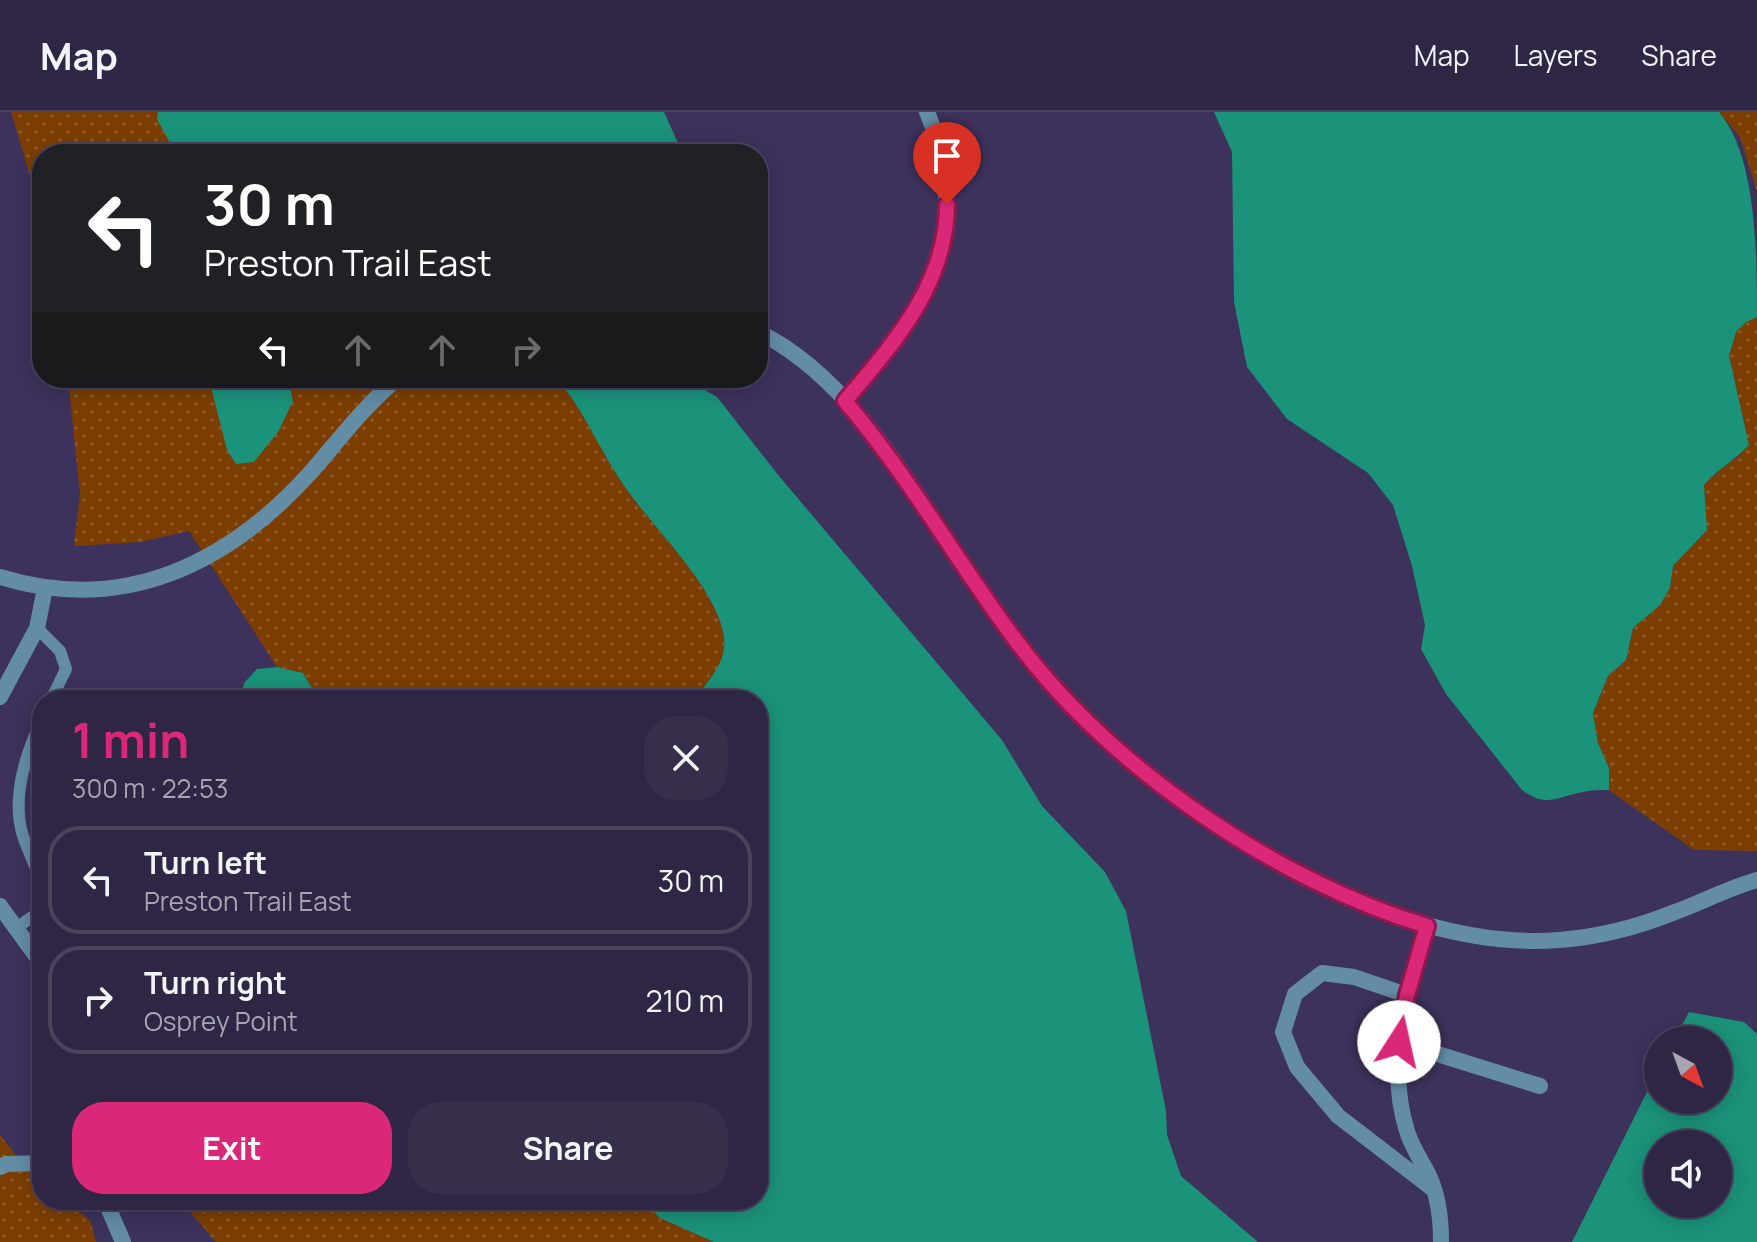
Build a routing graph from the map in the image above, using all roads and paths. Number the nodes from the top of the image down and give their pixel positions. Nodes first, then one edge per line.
1 (927, 112) edge
2 (768, 337) edge
3 (387, 388) edge
4 (845, 401) junction
5 (0, 577) edge
6 (45, 588) junction
7 (37, 628) junction
8 (56, 690) edge
9 (0, 697) edge
10 (32, 743) edge
11 (32, 858) edge
12 (1757, 880) edge
13 (0, 906) edge
14 (32, 917) edge
15 (1427, 926) junction
16 (16, 928) junction
17 (32, 950) edge
18 (1407, 995) junction
19 (1399, 1042) junction
20 (1540, 1086) dead end
21 (32, 1163) edge
22 (0, 1167) edge
23 (1433, 1189) junction
24 (109, 1210) edge
25 (123, 1242) edge
26 (1441, 1242) edge

1 - 4 street
2 - 4 street
3 - 6 street
4 - 15 street
5 - 6 street
6 - 7 street
7 - 8 lane
7 - 9 street
10 - 11 lane
12 - 15 street
13 - 16 street
14 - 16 lane
15 - 18 street
16 - 17 street
18 - 19 street
18 - 23 street
19 - 20 street
19 - 23 street
21 - 22 street
23 - 26 street
24 - 25 street

